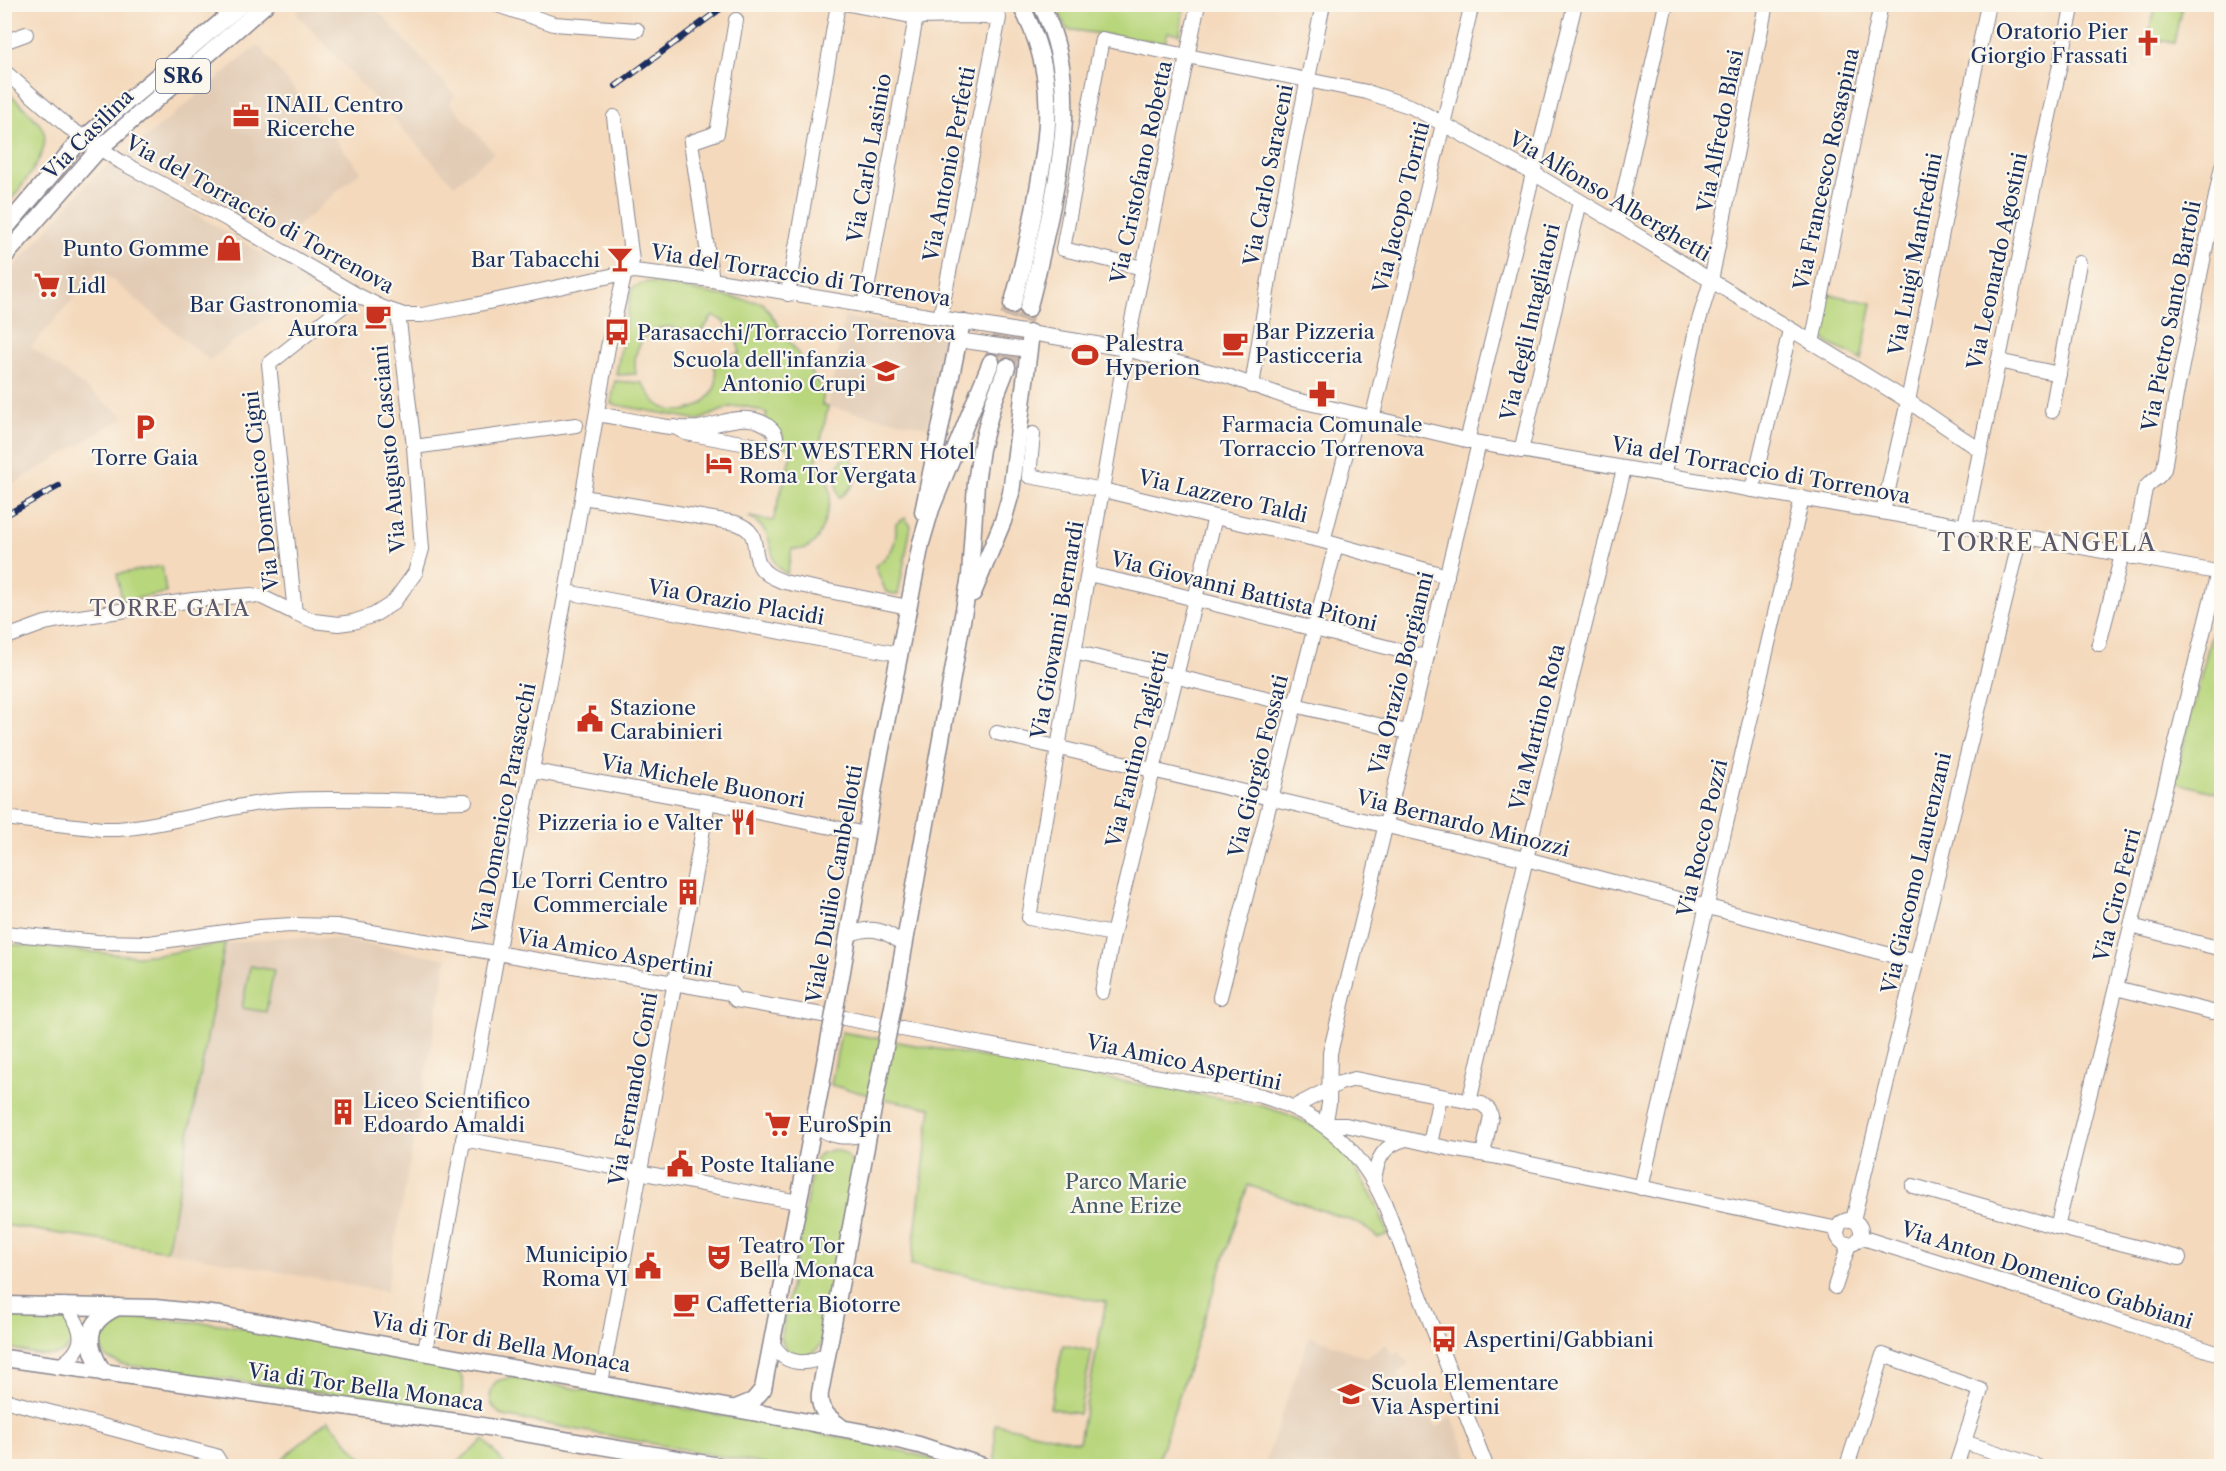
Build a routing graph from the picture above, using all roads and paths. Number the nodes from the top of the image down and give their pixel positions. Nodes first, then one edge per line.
1 (242, 4) edge
2 (266, 4) edge
3 (494, 4) edge
4 (838, 4) edge
5 (849, 4) edge
6 (1020, 4) edge
7 (1041, 4) edge
8 (1198, 4) edge
9 (1323, 4) edge
10 (1472, 4) edge
11 (1575, 4) edge
12 (1666, 4) edge
13 (1766, 4) edge
14 (1881, 4) edge
15 (1988, 4) edge
16 (2073, 4) edge
17 (916, 17) junction
18 (736, 21) dead end
19 (637, 30) dead end
20 (26, 34) dead end
21 (4, 42) edge
22 (1187, 55) junction
23 (4, 71) edge
24 (1308, 80) junction
25 (614, 117) dead end
26 (1443, 122) junction
27 (84, 138) junction
28 (100, 148) junction
29 (2222, 166) edge
30 (1533, 173) junction
31 (1580, 202) junction
32 (1617, 223) junction
33 (4, 230) edge
34 (4, 257) edge
35 (2079, 263) dead end
36 (1143, 268) junction
37 (625, 272) junction
38 (712, 280) junction
39 (1711, 281) junction
40 (788, 294) junction
41 (357, 295) junction
42 (864, 306) junction
43 (398, 313) junction
44 (940, 318) junction
45 (962, 322) junction
46 (1790, 330) junction
47 (958, 340) junction
48 (1029, 342) junction
49 (1812, 343) junction
50 (1126, 349) junction
51 (1998, 361) junction
52 (2059, 374) junction
53 (1252, 386) junction
54 (1908, 401) junction
55 (2052, 411) dead end
56 (597, 414) junction
57 (1356, 415) junction
58 (1372, 419) junction
59 (576, 425) dead end
60 (675, 427) junction
61 (1034, 434) dead end
62 (1473, 442) junction
63 (414, 447) junction
64 (1980, 450) junction
65 (1521, 451) junction
66 (1624, 469) junction
67 (1664, 476) junction
68 (1103, 490) junction
69 (1752, 490) junction
70 (583, 497) junction
71 (1802, 498) junction
72 (1883, 512) junction
73 (1215, 517) junction
74 (1965, 526) junction
75 (2021, 536) junction
76 (921, 543) junction
77 (1330, 543) junction
78 (2127, 556) junction
79 (2220, 573) edge
80 (1088, 574) junction
81 (1447, 576) junction
82 (566, 592) junction
83 (1196, 599) junction
84 (908, 607) junction
85 (295, 613) junction
86 (962, 618) junction
87 (1315, 629) junction
88 (4, 638) edge
89 (2099, 644) dead end
90 (1074, 652) junction
91 (899, 654) junction
92 (1426, 657) junction
93 (1176, 676) junction
94 (1295, 706) junction
95 (1407, 732) junction
96 (997, 733) dead end
97 (1058, 747) junction
98 (1154, 770) junction
99 (533, 771) junction
100 (1272, 797) junction
101 (465, 801) dead end
102 (708, 802) junction
103 (4, 818) edge
104 (1385, 826) junction
105 (866, 834) junction
106 (1526, 859) junction
107 (1707, 907) junction
108 (2131, 926) junction
109 (4, 933) edge
110 (1113, 934) junction
111 (849, 935) junction
112 (904, 945) junction
113 (2222, 949) edge
114 (496, 954) junction
115 (1917, 962) junction
116 (674, 983) junction
117 (2116, 988) junction
118 (1102, 992) dead end
119 (1220, 997) dead end
120 (2212, 1012) dead end
121 (823, 1015) dead end
122 (844, 1018) dead end
123 (881, 1024) dead end
124 (902, 1029) dead end
125 (1330, 1089) junction
126 (1440, 1097) junction
127 (1469, 1102) junction
128 (1294, 1107) junction
129 (814, 1122) junction
130 (1324, 1125) junction
131 (868, 1133) junction
132 (463, 1139) junction
133 (1406, 1139) junction
134 (1430, 1144) junction
135 (1483, 1154) junction
136 (639, 1171) junction
137 (1374, 1180) junction
138 (1913, 1186) dead end
139 (1641, 1188) junction
140 (798, 1202) junction
141 (1853, 1220) junction
142 (2057, 1227) junction
143 (1838, 1229) junction
144 (1854, 1240) junction
145 (2179, 1258) dead end
146 (1835, 1287) dead end
147 (4, 1305) edge
148 (64, 1305) junction
149 (119, 1306) junction
150 (772, 1342) junction
151 (425, 1351) junction
152 (828, 1353) junction
153 (2222, 1354) edge
154 (4, 1358) edge
155 (58, 1367) junction
156 (104, 1373) junction
157 (601, 1383) junction
158 (4, 1400) edge
159 (736, 1408) junction
160 (842, 1428) junction
161 (1964, 1442) junction
162 (966, 1463) edge
163 (222, 1467) edge
164 (719, 1467) edge
165 (983, 1467) edge
166 (1486, 1467) edge
167 (1847, 1467) edge
168 (1956, 1467) edge
169 (2037, 1467) edge

1 - 27 main road, Via Casilina / SR6
2 - 28 main road, Via Casilina / SR6
3 - 19 street
4 - 40 street
5 - 17 street
6 - 7 main road
8 - 22 street, Via Cristofano Robetta
9 - 24 street, Via Carlo Saraceni
10 - 26 street, Via Jacopo Torriti
11 - 30 street, Via Orazio Borgianni
12 - 32 street
13 - 39 street, Via Alfredo Blasi
14 - 49 street, Via Francesco Rosaspina
15 - 54 street, Via Luigi Manfredini
16 - 51 street, Via Leonardo Agostini
17 - 42 street, Via Carlo Lasinio
17 - 44 street, Via Antonio Perfetti
18 - 38 street
20 - 21 street
22 - 24 street, Via Alfonso Alberghetti
22 - 36 street, Via Cristofano Robetta
22 - 36 street, Via Alfonso Alberghetti
23 - 27 street, Via del Torraccio di Torrenova
24 - 26 street, Via Alfonso Alberghetti
24 - 53 street, Via Carlo Saraceni
25 - 37 street, Via Domenico Parasacchi
26 - 30 street, Via Alfonso Alberghetti
26 - 58 street, Via Jacopo Torriti
27 - 28 street, Via del Torraccio di Torrenova
27 - 33 main road, Via Casilina / SR6
28 - 34 main road, Via Casilina / SR6
28 - 41 street, Via del Torraccio di Torrenova
29 - 78 street, Via Pietro Santo Bartoli
30 - 31 street, Via Alfonso Alberghetti
30 - 62 street, Via Orazio Borgianni
31 - 32 street, Via Alfonso Alberghetti
31 - 65 street, Via degli Intagliatori
32 - 39 street, Via Alfonso Alberghetti
35 - 52 street
36 - 50 street, Via Cristofano Robetta
37 - 38 street, Via del Torraccio di Torrenova
37 - 43 street, Via del Torraccio di Torrenova
37 - 56 street, Via Domenico Parasacchi
38 - 40 street, Via del Torraccio di Torrenova
39 - 46 street, Via Alfonso Alberghetti
39 - 67 street, Via Alfredo Blasi
40 - 42 street, Via del Torraccio di Torrenova
41 - 43 street, Via del Torraccio di Torrenova
41 - 85 street, Via Domenico Cigni
42 - 44 street, Via del Torraccio di Torrenova
43 - 63 street, Via Augusto Casciani
44 - 45 street, Via del Torraccio di Torrenova
45 - 47 main road
45 - 48 street, Via del Torraccio di Torrenova
46 - 49 street, Via Alfonso Alberghetti
46 - 69 street
47 - 48 street, Via del Torraccio di Torrenova
47 - 76 main road
48 - 50 street, Via del Torraccio di Torrenova
48 - 86 main road
49 - 54 street, Via Alfonso Alberghetti
50 - 53 street, Via del Torraccio di Torrenova
50 - 68 street, Via Giovanni Bernardi
51 - 52 street
51 - 64 street, Via Leonardo Agostini
52 - 55 street
53 - 57 street, Via del Torraccio di Torrenova
54 - 64 street, Via Alfonso Alberghetti
54 - 72 street, Via Luigi Manfredini
56 - 60 street
56 - 70 street, Via Domenico Parasacchi
57 - 58 street, Via del Torraccio di Torrenova
57 - 77 street, Via Giorgio Fossati
58 - 62 street, Via del Torraccio di Torrenova
59 - 63 street
60 - 60 street
61 - 68 street, Via Lazzero Taldi
62 - 65 street, Via del Torraccio di Torrenova
62 - 81 street, Via Orazio Borgianni
63 - 85 street, Via Augusto Casciani
64 - 74 street, Via Leonardo Agostini
65 - 66 street, Via del Torraccio di Torrenova
66 - 67 street, Via del Torraccio di Torrenova
66 - 106 street, Via Martino Rota
67 - 69 street, Via del Torraccio di Torrenova
68 - 73 street, Via Lazzero Taldi
68 - 80 street, Via Giovanni Bernardi
69 - 71 street, Via del Torraccio di Torrenova
70 - 82 street, Via Domenico Parasacchi
70 - 84 street
71 - 72 street, Via del Torraccio di Torrenova
71 - 107 street, Via Rocco Pozzi
72 - 74 street, Via del Torraccio di Torrenova
73 - 77 street, Via Lazzero Taldi
73 - 83 street, Via Fantino Taglietti
74 - 75 street, Via del Torraccio di Torrenova
75 - 78 street, Via del Torraccio di Torrenova
75 - 115 street, Via Giacomo Laurenzani
76 - 84 main road, Viale Duilio Cambellotti
76 - 86 main road, Viale Duilio Cambellotti
77 - 81 street, Via Lazzero Taldi
77 - 87 street, Via Giorgio Fossati
78 - 79 street, Via del Torraccio di Torrenova
78 - 89 street
79 - 108 street, Via Ciro Ferri
80 - 83 street, Via Giovanni Battista Pitoni
80 - 90 street, Via Giovanni Bernardi
81 - 92 street, Via Orazio Borgianni
82 - 91 street, Via Orazio Placidi
82 - 99 street, Via Domenico Parasacchi
83 - 87 street, Via Giovanni Battista Pitoni
83 - 93 street, Via Fantino Taglietti
84 - 91 main road, Viale Duilio Cambellotti
85 - 88 street, Via Augusto Casciani
86 - 112 main road, Viale Duilio Cambellotti
87 - 92 street, Via Giovanni Battista Pitoni
87 - 94 street, Via Giorgio Fossati
90 - 93 street
90 - 97 street, Via Giovanni Bernardi
91 - 105 main road, Viale Duilio Cambellotti
92 - 95 street, Via Orazio Borgianni
93 - 94 street
93 - 98 street, Via Fantino Taglietti
94 - 95 street
94 - 100 street, Via Giorgio Fossati
95 - 104 street, Via Orazio Borgianni
96 - 97 street, Via Bernardo Minozzi
97 - 98 street, Via Bernardo Minozzi
97 - 110 street, Via Giovanni Bernardi
98 - 100 street, Via Bernardo Minozzi
98 - 110 street, Via Fantino Taglietti
99 - 102 street, Via Michele Buonori
99 - 114 street, Via Domenico Parasacchi
100 - 104 street, Via Bernardo Minozzi
100 - 119 street, Via Giorgio Fossati
101 - 103 street
102 - 105 street, Via Michele Buonori
102 - 116 street, Via Fernando Conti
104 - 106 street, Via Bernardo Minozzi
104 - 125 street, Via Orazio Borgianni
105 - 111 main road, Viale Duilio Cambellotti
106 - 107 street, Via Bernardo Minozzi
106 - 127 street, Via Martino Rota
107 - 115 street, Via Bernardo Minozzi
107 - 139 street, Via Rocco Pozzi
108 - 113 street
108 - 117 street, Via Ciro Ferri
109 - 114 street, Via Amico Aspertini
110 - 118 street, Via Fantino Taglietti
111 - 112 street
111 - 129 main road, Viale Duilio Cambellotti, bridge
112 - 131 main road, Viale Duilio Cambellotti, bridge
114 - 116 street, Via Amico Aspertini
114 - 132 street, Via Domenico Parasacchi
115 - 141 street, Via Giacomo Laurenzani
116 - 121 street, Via Amico Aspertini
116 - 136 street, Via Fernando Conti
117 - 120 street
117 - 142 street, Via Ciro Ferri
122 - 123 street
124 - 128 street, Via Amico Aspertini
125 - 126 street
125 - 128 street
125 - 130 street, Via Orazio Borgianni
126 - 127 street
126 - 134 street
127 - 135 street
128 - 130 street, Via Amico Aspertini
129 - 131 street
129 - 140 main road, Viale Duilio Cambellotti
130 - 133 street
130 - 137 street, Via Amico Aspertini
131 - 152 main road, Viale Duilio Cambellotti
132 - 136 street
132 - 151 street, Via Domenico Parasacchi
133 - 134 street
133 - 137 street
134 - 135 street
135 - 139 street
136 - 140 street
136 - 157 street, Via Fernando Conti
137 - 166 street, Via Amico Aspertini
138 - 142 street
139 - 143 street
140 - 150 main road, Viale Duilio Cambellotti
141 - 143 street
141 - 144 street
142 - 145 street
143 - 144 street
144 - 146 street
144 - 153 street, Via Anton Domenico Gabbiani
147 - 148 main road, Via di Tor di Bella Monaca
148 - 149 main road, Via di Tor di Bella Monaca
148 - 155 street
149 - 151 main road, Via di Tor di Bella Monaca
149 - 156 main road
150 - 152 street
150 - 159 main road, Viale Duilio Cambellotti
151 - 157 main road, Via di Tor di Bella Monaca
152 - 160 main road, Viale Duilio Cambellotti
154 - 155 main road, Via di Tor Bella Monaca
155 - 156 main road, Via di Tor Bella Monaca
156 - 164 main road, Via di Tor Bella Monaca
157 - 159 main road, Via di Tor di Bella Monaca
158 - 163 street
159 - 160 main road, Via di Tor di Bella Monaca
160 - 162 main road, Via di Tor di Bella Monaca
161 - 167 street
161 - 168 street
161 - 169 street
162 - 165 main road, Via di Tor di Bella Monaca

